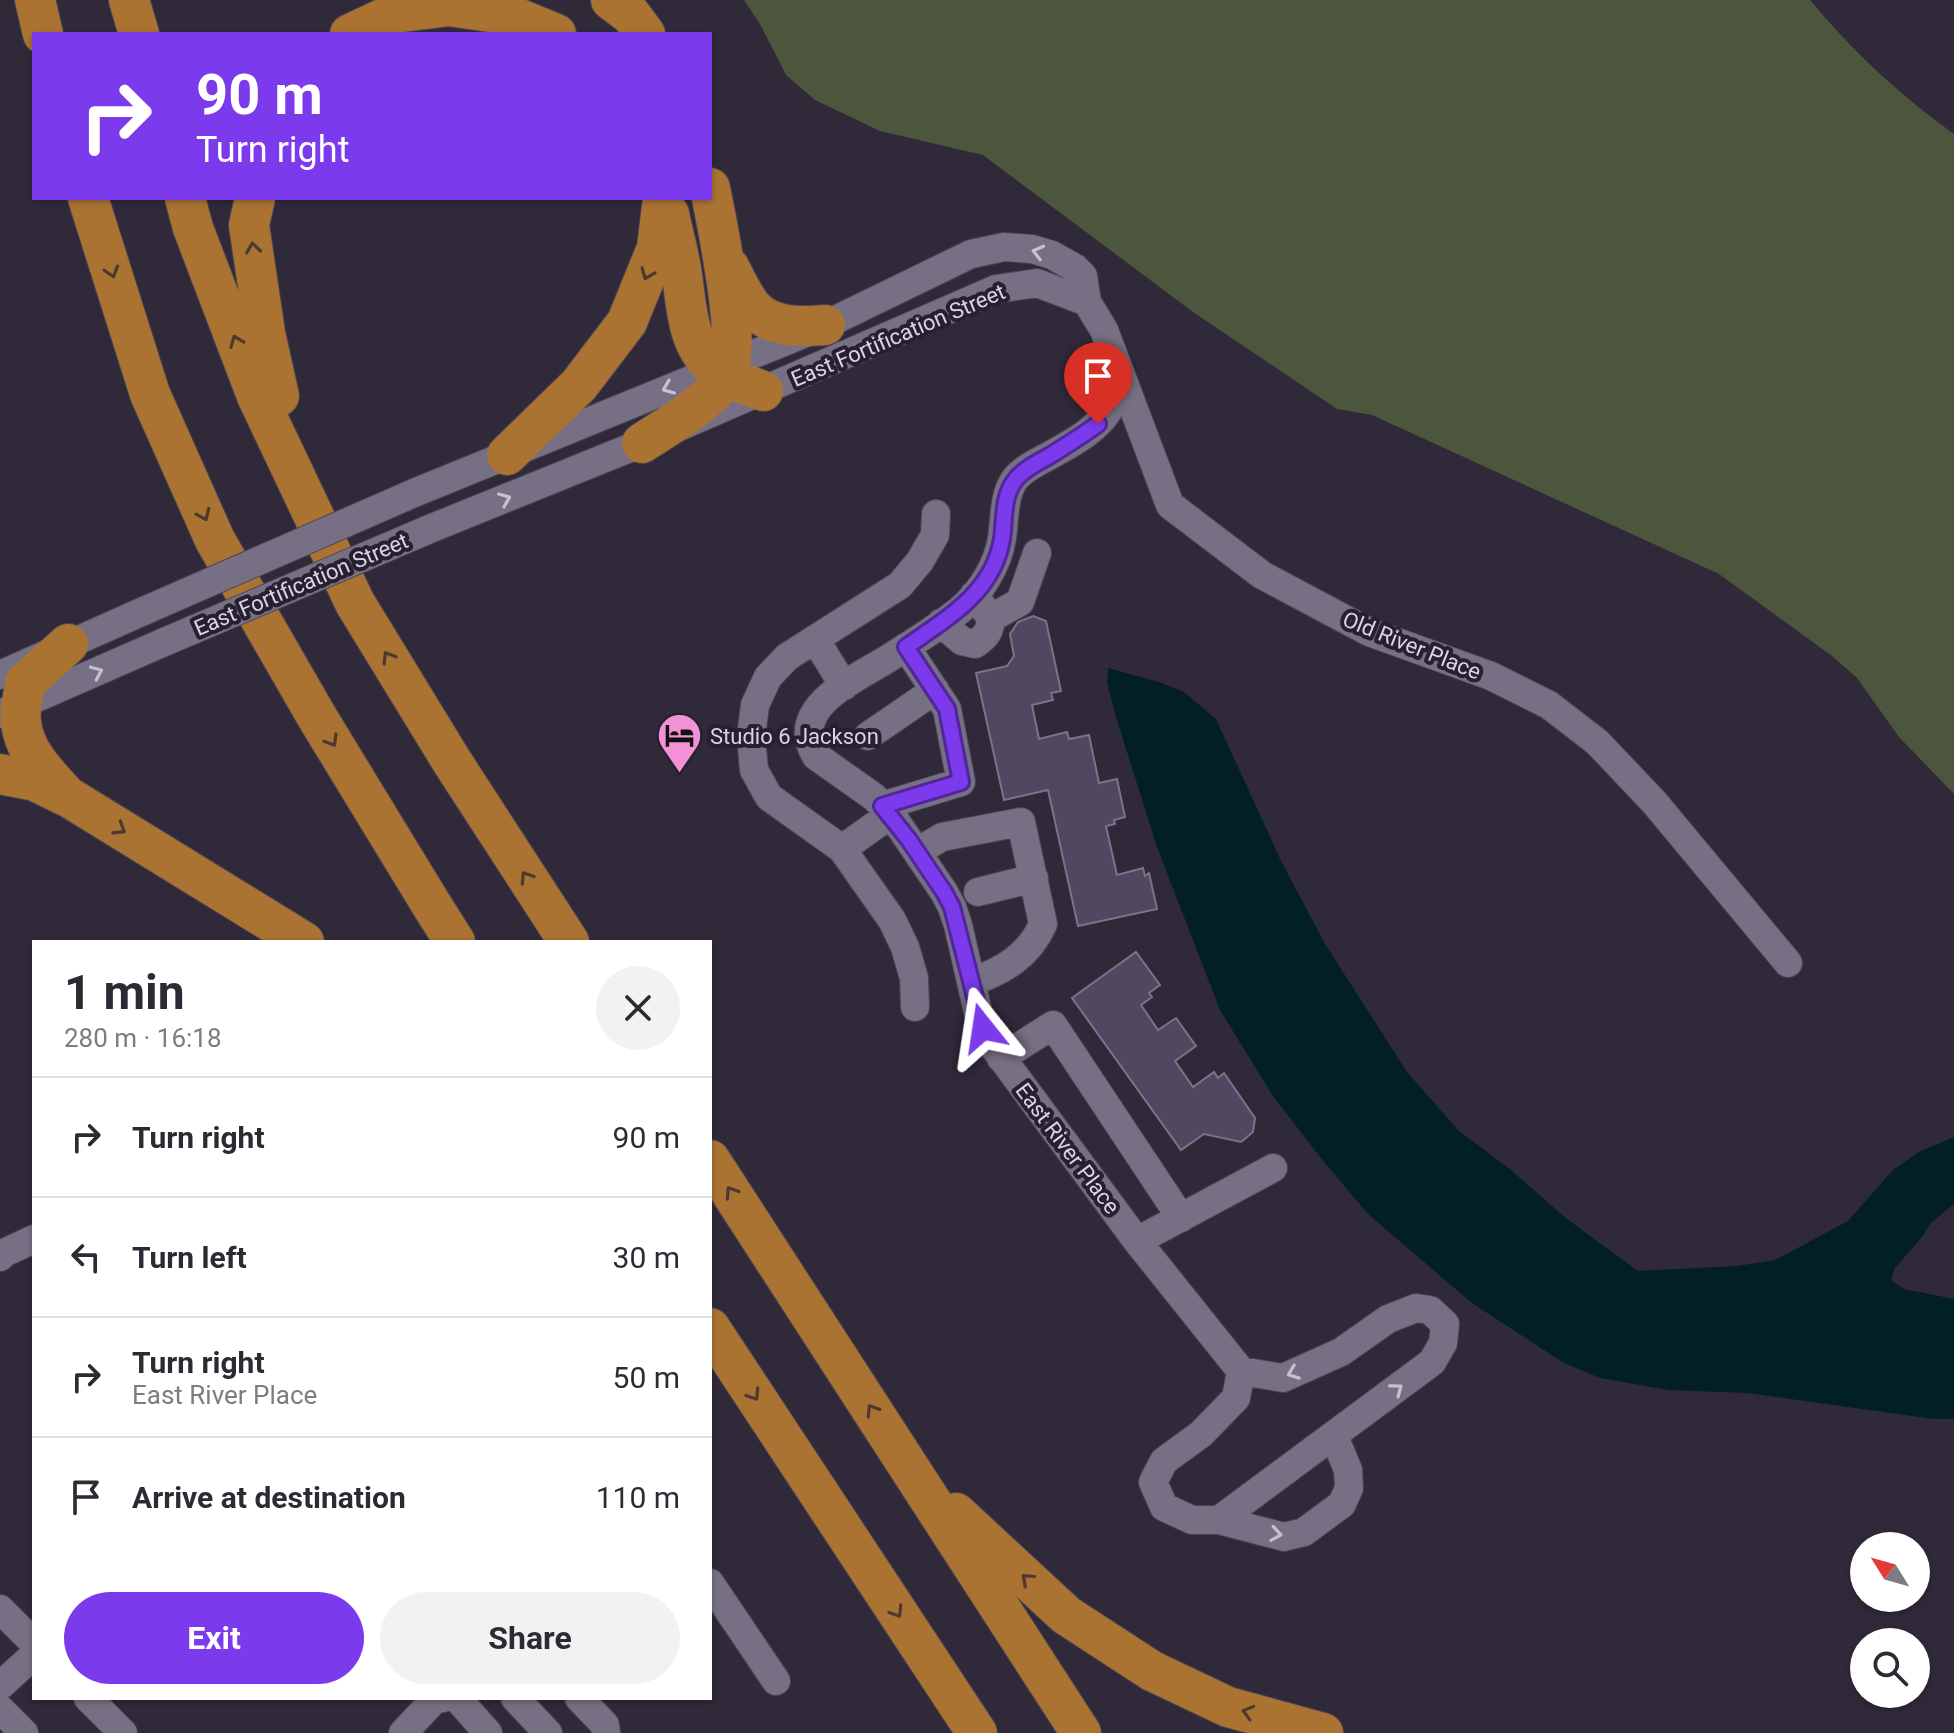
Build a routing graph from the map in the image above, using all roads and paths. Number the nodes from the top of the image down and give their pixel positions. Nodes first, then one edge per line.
1 (35, 0) edge
2 (129, 0) edge
3 (611, 0) edge
4 (43, 32) edge
5 (138, 32) edge
6 (354, 32) edge
7 (551, 32) edge
8 (644, 32) edge
9 (712, 198) edge
10 (89, 200) edge
11 (186, 200) edge
12 (255, 200) edge
13 (664, 200) edge
14 (664, 200) edge
15 (724, 258) junction
16 (1087, 302) junction
17 (825, 325) junction
18 (724, 370) junction
19 (1122, 378) junction
20 (763, 391) junction
21 (642, 443) junction
22 (507, 455) junction
23 (301, 489) junction
24 (936, 514) dead end
25 (1037, 553) dead end
26 (983, 606) junction
27 (815, 639) junction
28 (68, 644) joint
29 (906, 647) junction
30 (16, 685) edge
31 (844, 686) junction
32 (935, 690) junction
33 (868, 736) dead end
34 (0, 774) edge
35 (70, 798) junction
36 (886, 810) junction
37 (842, 849) junction
38 (917, 852) junction
39 (1034, 878) junction
40 (978, 892) dead end
41 (301, 940) edge
42 (454, 940) edge
43 (568, 940) edge
44 (1788, 963) dead end
45 (971, 982) junction
46 (915, 1007) dead end
47 (1001, 1058) junction
48 (712, 1163) edge
49 (1273, 1168) dead end
50 (1181, 1218) junction
51 (32, 1240) edge
52 (1137, 1241) junction
53 (0, 1257) edge
54 (712, 1332) edge
55 (1241, 1371) junction
56 (1334, 1436) junction
57 (914, 1475) junction
58 (1219, 1520) junction
59 (712, 1586) edge
60 (0, 1609) edge
61 (32, 1641) edge
62 (32, 1657) edge
63 (776, 1681) dead end
64 (0, 1686) edge
65 (90, 1700) edge
66 (434, 1700) edge
67 (459, 1700) edge
68 (517, 1700) edge
69 (561, 1700) edge
70 (581, 1700) edge
71 (0, 1709) edge
72 (543, 1728) edge
73 (24, 1733) edge
74 (123, 1733) edge
75 (403, 1733) edge
76 (488, 1733) edge
77 (606, 1733) edge
78 (977, 1733) edge
79 (1081, 1733) edge
80 (1323, 1733) edge

1 - 4 highway
2 - 5 highway
3 - 8 highway
6 - 7 highway
9 - 15 highway
10 -> 42 highway
23 -> 11 highway
23 -> 12 highway
13 - 18 highway
14 -> 22 highway
15 - 17 highway
15 - 18 highway
16 -> 17 street, East Fortification Street
16 - 19 street, Old River Place
16 - 20 street, East Fortification Street
17 - 18 street, East Fortification Street
18 - 20 highway
18 - 21 highway
18 -> 22 street, East Fortification Street
19 - 26 street, East River Place
19 - 44 street, Old River Place
20 - 21 street, East Fortification Street
30 -> 21 street, East Fortification Street, bridge
22 - 28 street, East Fortification Street, bridge
43 -> 23 highway
24 - 27 street
25 - 26 street
26 - 29 street, East River Place
27 - 31 street
27 - 37 street
28 - 30 highway
29 - 31 street, East River Place
29 - 32 street
30 - 35 highway
31 - 36 street, East River Place
32 - 33 street
32 - 36 street
34 - 35 highway
35 -> 41 highway
36 - 37 street
36 - 38 street, East River Place
37 - 46 street
38 - 39 street
38 - 45 street, East River Place
39 - 40 street
39 - 45 street
45 - 47 street, East River Place
47 - 50 street
47 - 52 street, East River Place
57 -> 48 highway
49 - 50 street
50 - 52 street
51 - 53 street
52 - 55 street, East River Place
54 -> 78 highway
56 -> 55 street
55 - 58 street
56 - 58 street
58 -> 56 street
57 - 79 highway
80 -> 57 highway
59 - 63 street
60 - 61 street
62 - 64 street
65 - 74 street
66 - 75 street
67 - 76 street
68 - 72 street
69 - 72 street
70 - 77 street
71 - 73 street

